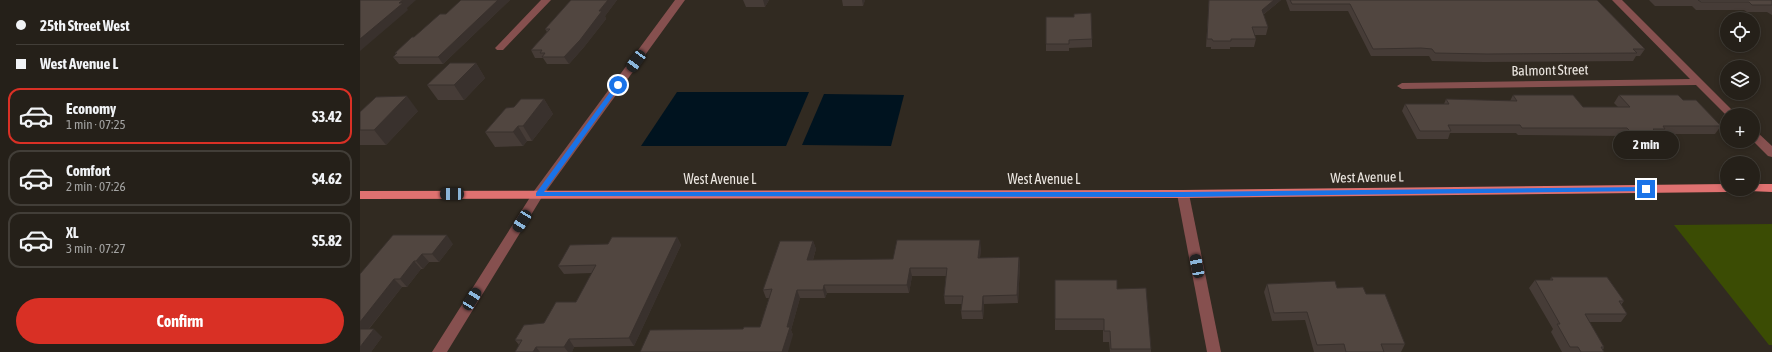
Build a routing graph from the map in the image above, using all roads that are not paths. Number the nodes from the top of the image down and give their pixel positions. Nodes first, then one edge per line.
1 (546, 0) edge
2 (680, 0) edge
3 (1617, 0) edge
4 (500, 48) dead end
5 (1698, 82) junction
6 (1402, 86) dead end
7 (1725, 108) edge
8 (1760, 142) edge
9 (1772, 153) edge
10 (1720, 188) edge
11 (1760, 188) edge
12 (1772, 188) edge
13 (538, 194) junction
14 (1183, 194) junction
15 (360, 195) edge
16 (439, 352) edge
17 (1214, 352) edge

1 - 4 street
2 - 13 street
3 - 5 street
5 - 6 street, Balmont Street
5 - 7 street
8 - 9 street
10 - 14 main road, West Avenue L
11 - 12 main road
13 - 14 main road, West Avenue L
13 - 15 main road, West Avenue L
13 - 16 street
14 - 17 street

